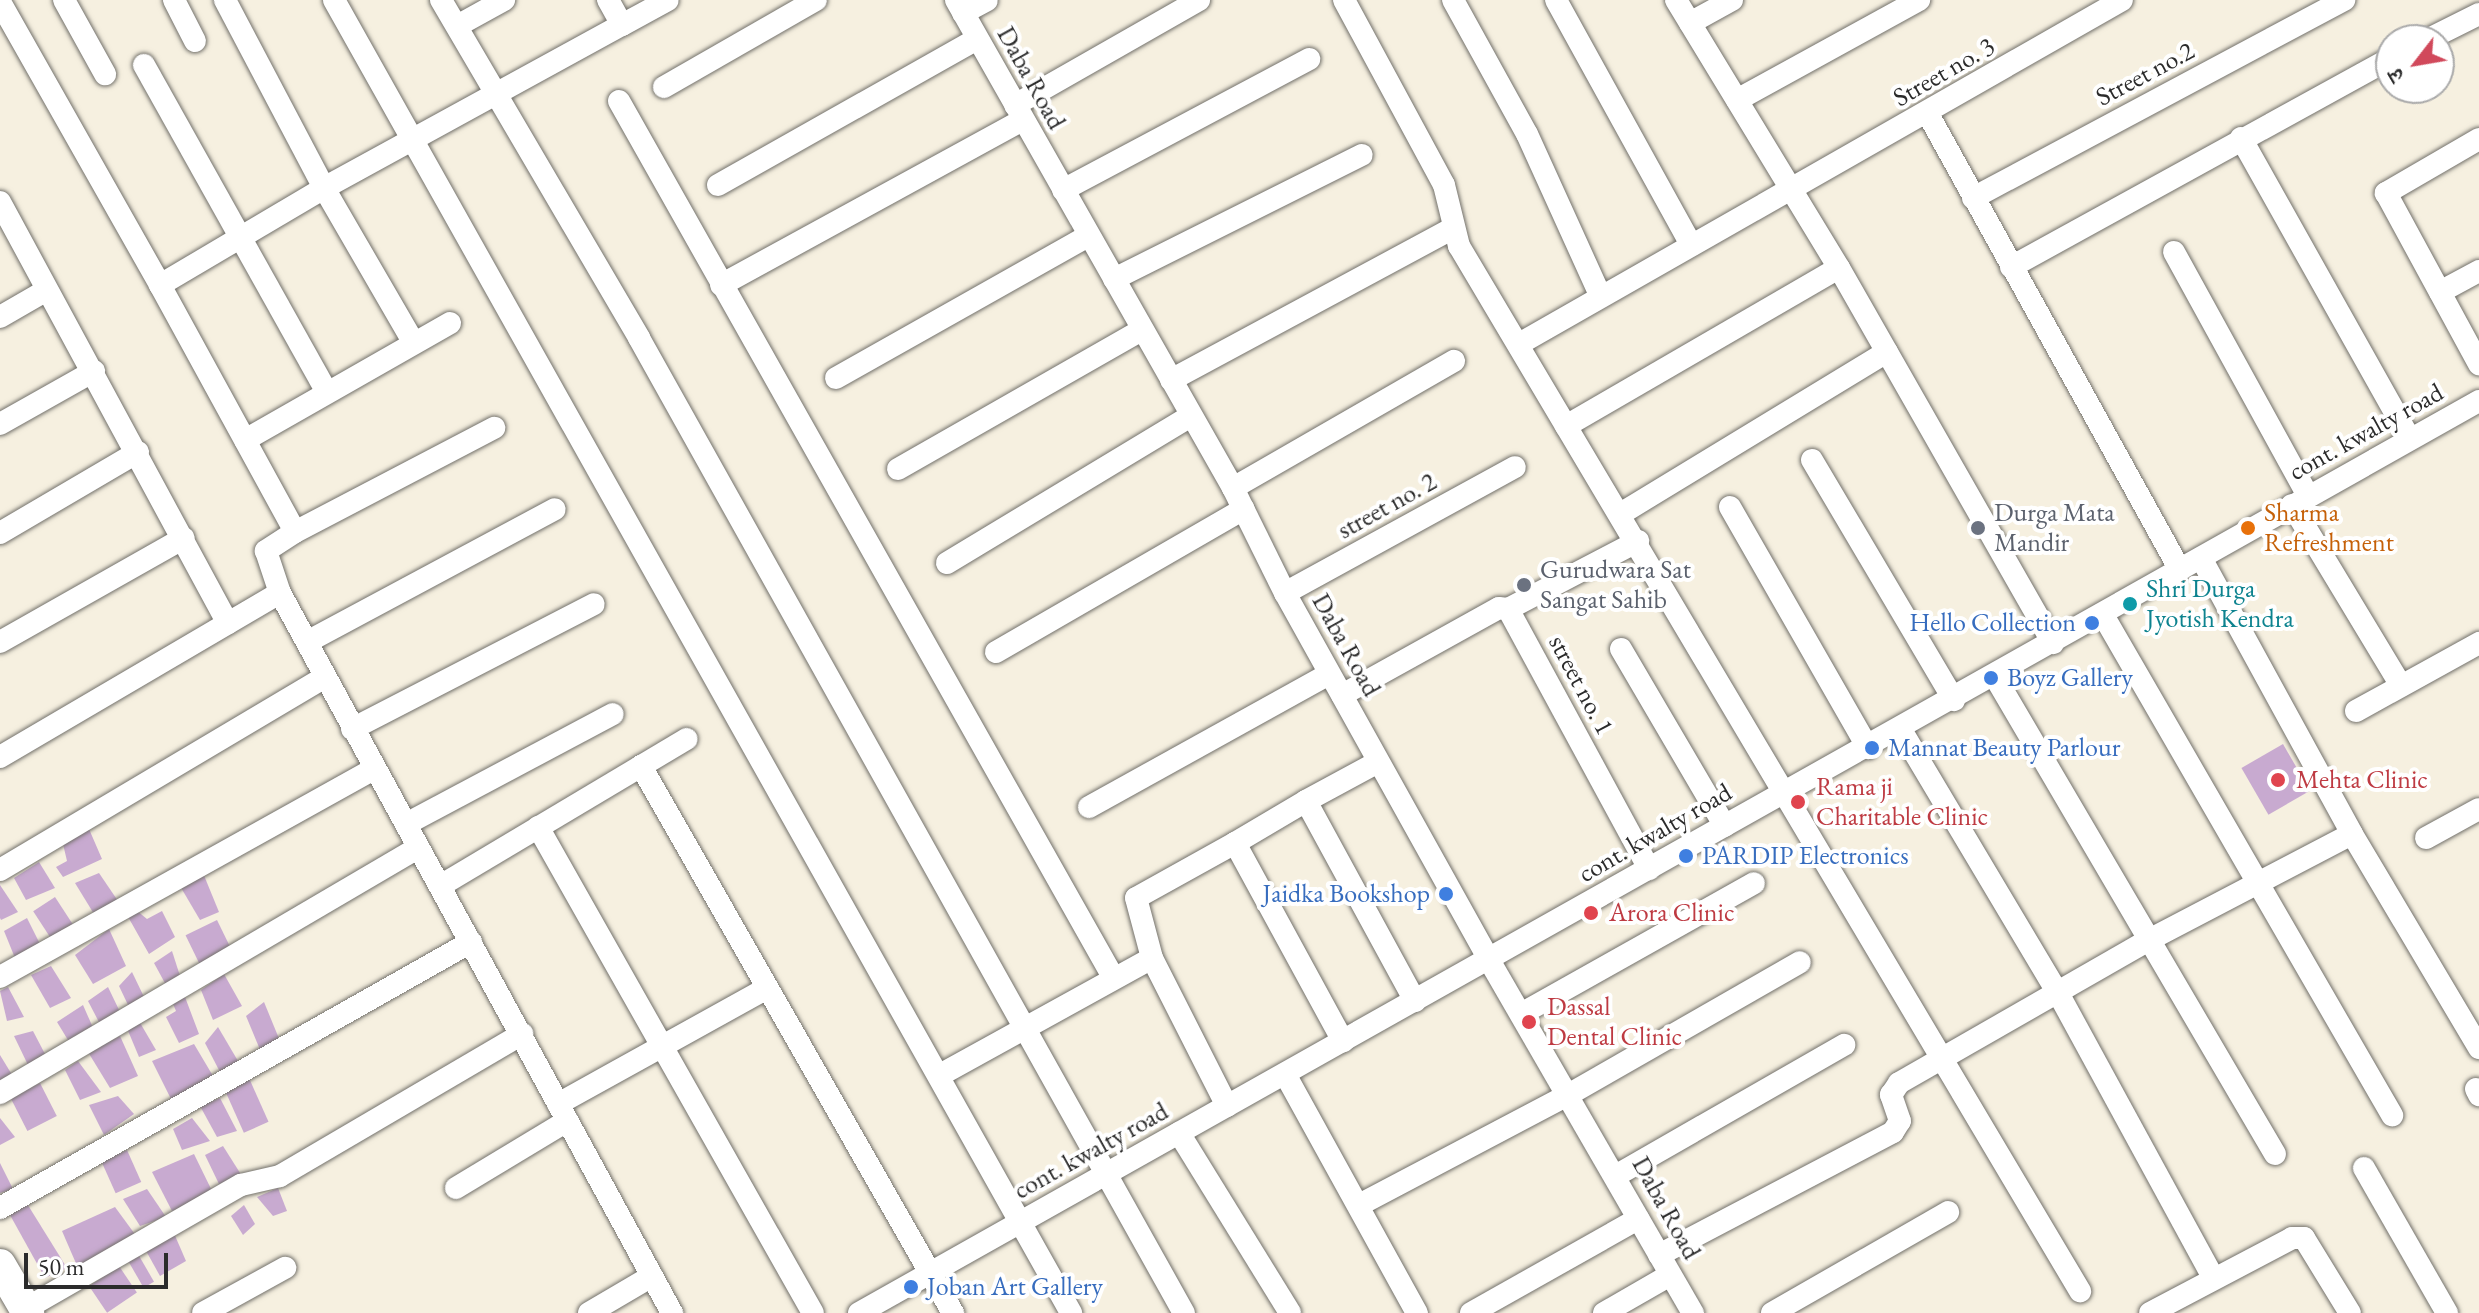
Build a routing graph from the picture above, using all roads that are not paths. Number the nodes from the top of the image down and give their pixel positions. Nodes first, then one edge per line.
1 (64, 0) edge
2 (174, 0) edge
3 (225, 0) edge
4 (334, 0) edge
5 (441, 0) edge
6 (504, 0) edge
7 (608, 0) edge
8 (668, 0) edge
9 (816, 0) edge
10 (987, 0) edge
11 (1199, 0) edge
12 (1344, 0) edge
13 (1453, 0) edge
14 (1556, 0) edge
15 (1676, 0) edge
16 (1732, 0) edge
17 (1919, 0) edge
18 (2122, 0) edge
19 (2344, 0) edge
20 (0, 2) edge
21 (960, 7) edge
22 (2479, 14) edge
23 (1690, 23) junction
24 (622, 25) junction
25 (457, 26) junction
26 (2455, 26) edge
27 (977, 39) junction
28 (195, 41) dead end
29 (1309, 59) dead end
30 (144, 65) dead end
31 (2375, 67) edge
32 (105, 74) dead end
33 (664, 87) dead end
34 (495, 93) junction
35 (1737, 100) junction
36 (619, 101) dead end
37 (1019, 112) junction
38 (1928, 114) junction
39 (2241, 138) junction
40 (2479, 139) edge
41 (411, 141) junction
42 (1362, 155) dead end
43 (718, 185) dead end
44 (324, 188) junction
45 (1063, 190) junction
46 (1792, 190) junction
47 (1973, 198) junction
48 (0, 202) edge
49 (1452, 229) junction
50 (1088, 236) junction
51 (239, 240) junction
52 (1691, 245) junction
53 (2174, 252) dead end
54 (2011, 267) junction
55 (1839, 268) junction
56 (2479, 271) edge
57 (1114, 279) junction
58 (160, 285) junction
59 (721, 285) junction
60 (47, 290) junction
61 (2440, 292) junction
62 (1600, 295) junction
63 (0, 317) edge
64 (450, 323) dead end
65 (1142, 330) junction
66 (414, 343) junction
67 (1519, 344) junction
68 (1887, 352) junction
69 (1454, 361) dead end
70 (2479, 364) edge
71 (94, 371) junction
72 (836, 378) dead end
73 (1171, 380) junction
74 (326, 391) junction
75 (2479, 401) edge
76 (1191, 416) junction
77 (0, 424) edge
78 (1566, 426) junction
79 (494, 428) dead end
80 (2410, 439) junction
81 (245, 440) junction
82 (138, 452) junction
83 (1812, 460) dead end
84 (1515, 467) dead end
85 (898, 469) dead end
86 (1233, 488) junction
87 (2300, 501) junction
88 (1730, 507) dead end
89 (555, 509) dead end
90 (1244, 509) junction
91 (1622, 513) junction
92 (295, 532) junction
93 (0, 533) edge
94 (184, 538) junction
95 (1638, 541) junction
96 (2201, 558) junction
97 (947, 563) dead end
98 (2180, 570) junction
99 (280, 593) junction
100 (1285, 593) junction
101 (594, 604) dead end
102 (1508, 609) junction
103 (2103, 615) junction
104 (228, 623) junction
105 (0, 642) edge
106 (307, 642) junction
107 (2053, 643) junction
108 (2479, 643) edge
109 (1621, 649) dead end
110 (996, 652) dead end
111 (1329, 674) junction
112 (1995, 677) junction
113 (323, 678) junction
114 (2401, 686) junction
115 (1342, 695) junction
116 (1954, 700) junction
117 (2356, 711) dead end
118 (613, 714) dead end
119 (352, 729) junction
120 (1901, 730) junction
121 (687, 739) dead end
122 (1868, 748) junction
123 (0, 757) edge
124 (1378, 762) junction
125 (641, 766) junction
126 (372, 770) junction
127 (1784, 791) junction
128 (1306, 801) junction
129 (1089, 807) dead end
130 (2479, 809) edge
131 (406, 824) junction
132 (1725, 826) junction
133 (538, 827) junction
134 (2352, 834) junction
135 (2426, 838) dead end
136 (1235, 843) junction
137 (418, 848) junction
138 (1649, 869) junction
139 (0, 870) edge
140 (1754, 883) dead end
141 (2258, 883) junction
142 (440, 886) junction
143 (2147, 941) junction
144 (471, 942) junction
145 (1152, 958) junction
146 (1489, 960) junction
147 (1800, 962) dead end
148 (0, 977) edge
149 (1113, 977) junction
150 (767, 988) junction
151 (2058, 993) junction
152 (1415, 1001) junction
153 (1521, 1014) junction
154 (1023, 1025) junction
155 (522, 1034) junction
156 (1343, 1041) junction
157 (660, 1044) junction
158 (1844, 1045) dead end
159 (2479, 1048) edge
160 (1944, 1060) junction
161 (1285, 1074) junction
162 (940, 1075) junction
163 (0, 1093) edge
164 (1568, 1095) junction
165 (1227, 1106) junction
166 (562, 1112) junction
167 (2392, 1115) dead end
168 (1179, 1133) junction
169 (2275, 1154) dead end
170 (2364, 1168) dead end
171 (1106, 1173) junction
172 (1617, 1175) junction
173 (456, 1188) dead end
174 (1361, 1204) junction
175 (0, 1208) edge
176 (1948, 1212) dead end
177 (1638, 1219) junction
178 (1019, 1223) junction
179 (0, 1265) edge
180 (1665, 1265) junction
181 (285, 1268) dead end
182 (929, 1274) junction
183 (652, 1276) junction
184 (2213, 1277) junction
185 (2080, 1291) dead end
186 (26, 1311) edge
187 (2344, 1311) edge
188 (203, 1313) edge
189 (589, 1313) edge
190 (672, 1313) edge
191 (813, 1313) edge
192 (859, 1313) edge
193 (953, 1313) edge
194 (1071, 1313) edge
195 (1184, 1313) edge
196 (1290, 1313) edge
197 (1417, 1313) edge
198 (1471, 1313) edge
199 (1604, 1313) edge
200 (1693, 1313) edge
201 (1772, 1313) edge
202 (2150, 1313) edge
203 (2447, 1313) edge

1 - 32 street
2 - 28 street
3 - 44 street
4 - 41 street
5 - 25 street
6 - 25 street
7 - 24 street
8 - 24 street
9 - 33 street
10 - 21 street
11 - 37 street
12 - 49 street
13 - 62 street
14 - 52 street
15 - 23 street
16 - 23 street
17 - 35 street
18 - 38 street, Street no. 3
19 - 47 street, Street no.2
20 - 58 street
21 - 27 street, Daba Road
22 - 26 street
23 - 35 street
24 - 34 street
25 - 34 street
27 - 37 street, Daba Road
27 - 43 street
29 - 45 street
30 - 51 street
31 - 39 street
34 - 41 street
34 - 154 street
35 - 46 street
36 - 59 street
37 - 45 street, Daba Road
37 - 59 street
38 - 46 street, Street no. 3
38 - 47 street
39 - 54 street
39 - 80 street
40 - 61 street
41 - 44 street
41 - 162 street
42 - 57 street
44 - 51 street
44 - 66 street
45 - 50 street, Daba Road
46 - 52 street, Street no. 3
46 - 55 street
47 - 54 street
48 - 60 street
49 - 67 street
49 - 73 street
50 - 57 street, Daba Road
50 - 72 street
51 - 58 street
51 - 74 street
52 - 62 street, Street no. 3
53 - 87 street
54 - 98 street
55 - 68 street
55 - 78 street
56 - 61 street
57 - 65 street, Daba Road
58 - 81 street
59 - 149 street
60 - 63 street
60 - 71 street
61 - 70 street
62 - 67 street, Street no. 3
64 - 66 street
65 - 73 street, Daba Road
65 - 85 street
66 - 74 street
67 - 78 street
68 - 91 street
68 - 107 street
69 - 86 street
71 - 77 street
71 - 82 street
73 - 76 street, Daba Road
74 - 81 street
75 - 80 street, cont. kwalty road
76 - 86 street, Daba Road
76 - 97 street
78 - 91 street
79 - 92 street
80 - 87 street, cont. kwalty road
81 - 92 street
82 - 93 street
82 - 94 street
83 - 116 street
84 - 100 street, street no. 2
86 - 90 street, Daba Road
87 - 96 street, cont. kwalty road
87 - 114 street
88 - 122 street
89 - 106 street
90 - 100 street, Daba Road
90 - 110 street
91 - 95 street
92 - 99 street
94 - 104 street
94 - 105 street
95 - 102 street
95 - 127 street
96 - 98 street, cont. kwalty road
96 - 134 street
98 - 103 street, cont. kwalty road
99 - 104 street
99 - 106 street
100 - 111 street, Daba Road
101 - 119 street
102 - 115 street
102 - 138 street, street no. 1
103 - 107 street, cont. kwalty road
103 - 141 street
104 - 123 street
106 - 113 street
107 - 112 street, cont. kwalty road
108 - 114 street
109 - 132 street
111 - 115 street, Daba Road
111 - 129 street
112 - 116 street, cont. kwalty road
112 - 143 street
113 - 119 street
113 - 139 street
114 - 117 street
115 - 124 street, Daba Road
116 - 120 street, cont. kwalty road
118 - 131 street
119 - 126 street
120 - 122 street, cont. kwalty road
120 - 151 street
121 - 125 street
122 - 127 street, cont. kwalty road
124 - 128 street
124 - 146 street, Daba Road
125 - 133 street
125 - 150 street
126 - 131 street
126 - 148 street
127 - 132 street, cont. kwalty road
127 - 160 street
128 - 136 street
128 - 152 street
130 - 135 street
131 - 137 street
132 - 138 street, cont. kwalty road
133 - 142 street
133 - 157 street
134 - 141 street
134 - 159 street
136 - 145 street
136 - 156 street
137 - 142 street
137 - 163 street
138 - 146 street, cont. kwalty road
140 - 153 street
141 - 143 street
141 - 167 street
142 - 144 street
143 - 151 street
143 - 169 street
144 - 155 street
144 - 175 street
145 - 149 street
145 - 165 street
146 - 152 street, cont. kwalty road
146 - 153 street, Daba Road
147 - 164 street
149 - 154 street
150 - 157 street
150 - 182 street
151 - 160 street
151 - 184 street
152 - 156 street, cont. kwalty road
153 - 164 street, Daba Road
154 - 162 street
154 - 171 street
155 - 166 street
155 - 186 street
156 - 161 street, cont. kwalty road
157 - 166 street
157 - 191 street
158 - 172 street
160 - 180 street
160 - 185 street
161 - 165 street, cont. kwalty road
161 - 174 street
162 - 178 street
164 - 172 street, Daba Road
164 - 174 street
165 - 168 street, cont. kwalty road
166 - 173 street
166 - 183 street
168 - 171 street, cont. kwalty road
168 - 196 street
170 - 203 street
171 - 178 street, cont. kwalty road
171 - 195 street
172 - 177 street, Daba Road
174 - 197 street
176 - 201 street
177 - 180 street, Daba Road
177 - 198 street
178 - 182 street, cont. kwalty road
178 - 194 street
179 - 186 street
180 - 199 street
180 - 200 street, Daba Road
181 - 188 street
182 - 192 street, cont. kwalty road
182 - 193 street
183 - 189 street
183 - 190 street
184 - 187 street
184 - 202 street

